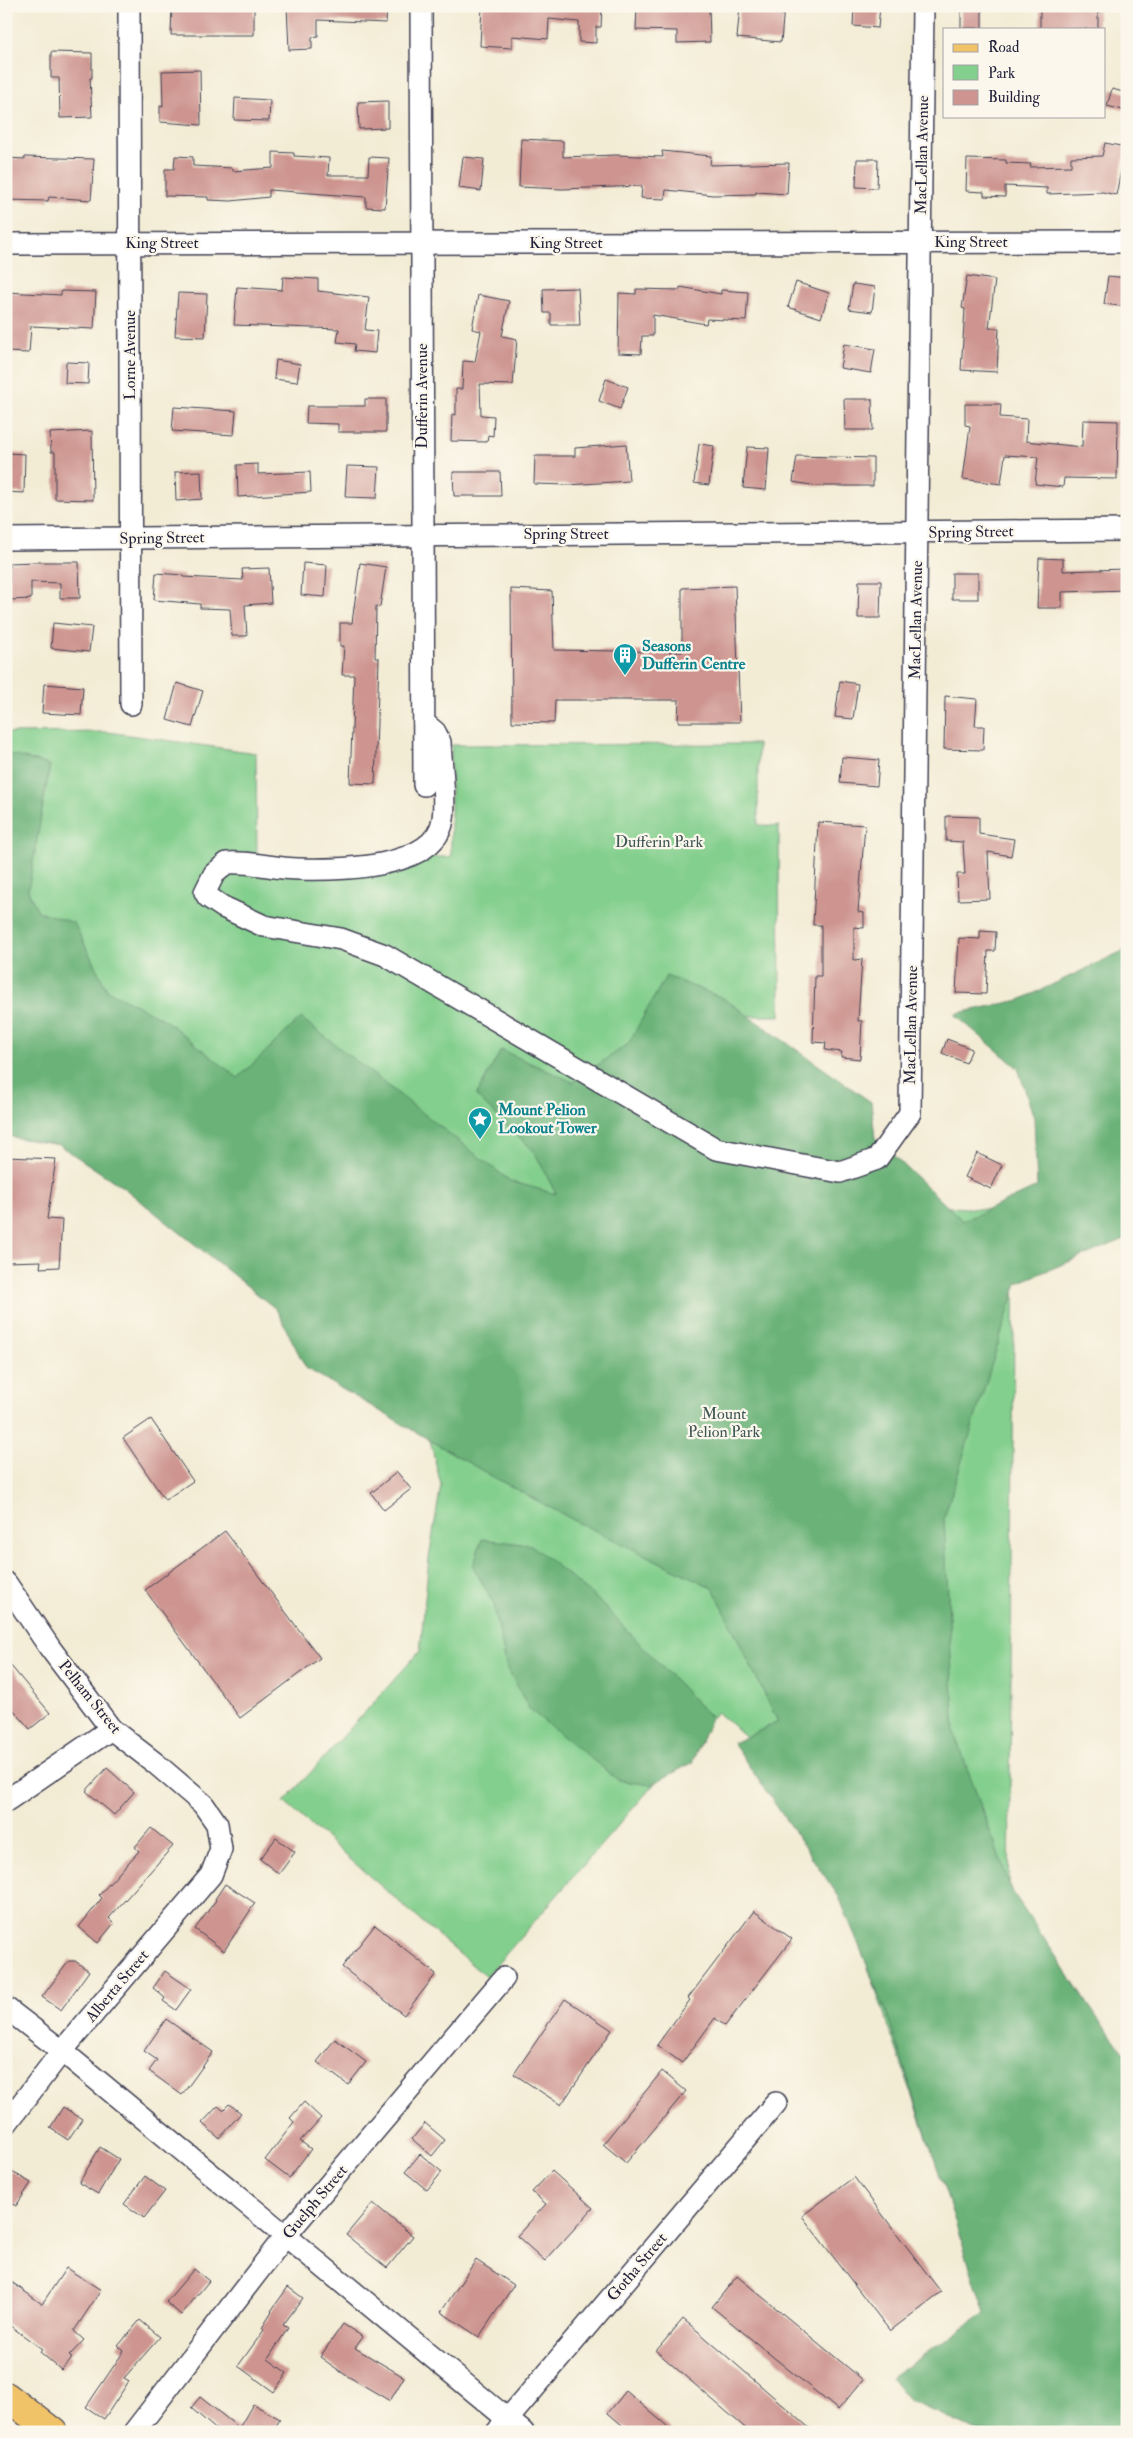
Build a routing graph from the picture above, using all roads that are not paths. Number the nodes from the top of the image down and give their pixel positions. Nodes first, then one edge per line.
1 (129, 6) edge
2 (421, 6) edge
3 (923, 6) edge
4 (921, 242) junction
5 (1127, 242) edge
6 (131, 243) junction
7 (421, 243) junction
8 (6, 244) edge
9 (1127, 530) edge
10 (917, 533) junction
11 (423, 535) junction
12 (129, 538) junction
13 (6, 539) edge
14 (131, 704) dead end
15 (424, 723) junction
16 (424, 785) dead end
17 (6, 1583) edge
18 (111, 1729) junction
19 (6, 1801) edge
20 (220, 1844) joint
21 (504, 1978) dead end
22 (6, 2008) edge
23 (62, 2051) junction
24 (776, 2103) dead end
25 (6, 2124) edge
26 (286, 2236) junction
27 (6, 2396) edge
28 (509, 2427) edge
29 (53, 2432) edge
30 (134, 2432) edge

1 - 6 street, Lorne Avenue
2 - 7 street, Dufferin Avenue
3 - 4 street, MacLellan Avenue
4 - 5 street, King Street
4 - 7 street, King Street
4 - 10 street, MacLellan Avenue
6 - 7 street, King Street
6 - 8 street, King Street
6 - 12 street, Lorne Avenue
7 - 11 street, Dufferin Avenue
9 - 10 street, Spring Street
10 - 11 street, Spring Street
10 - 15 street, MacLellan Avenue
11 - 12 street, Spring Street
11 - 15 street, Dufferin Avenue
12 - 13 street, Spring Street
12 - 14 street, Lorne Avenue
15 - 16 street, Dufferin Avenue
17 - 18 street, Pelham Street
18 - 19 street
18 - 20 street, Pelham Street
20 - 23 street, Alberta Street
21 - 26 street, Guelph Street
22 - 23 street
23 - 25 street, Alberta Street
23 - 26 street
24 - 28 street, Gotha Street
26 - 28 street
26 - 30 street, Guelph Street
27 - 29 main road

